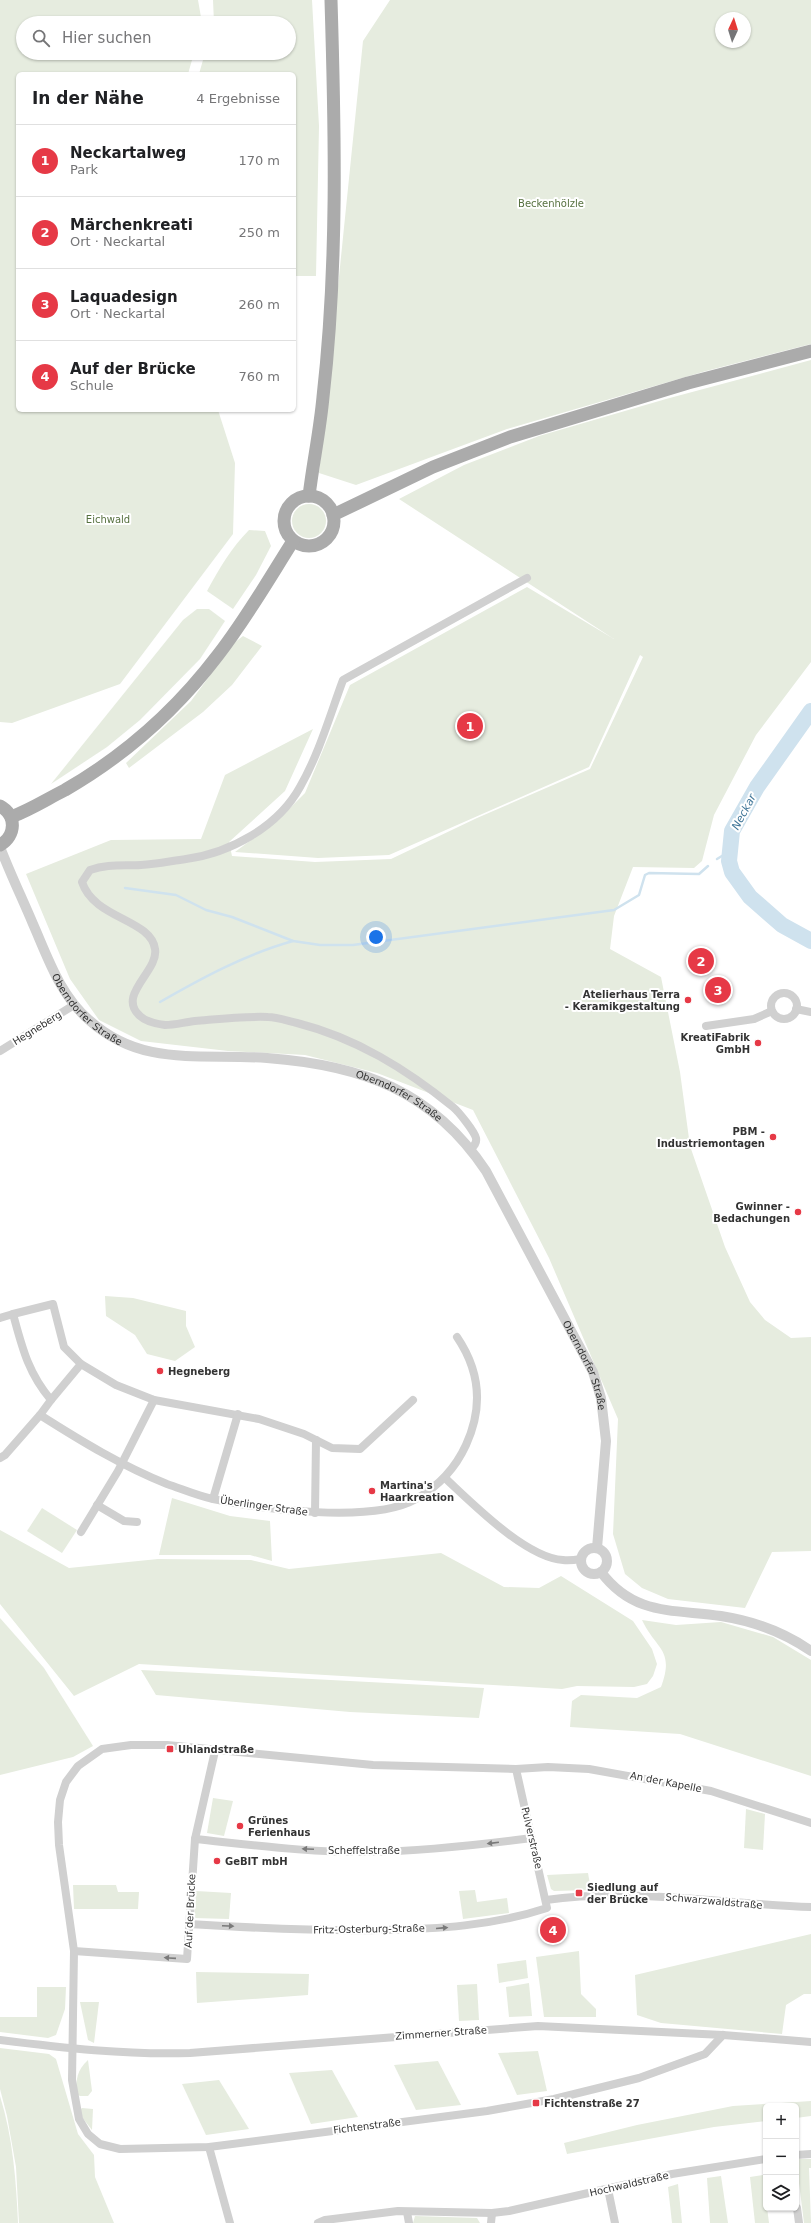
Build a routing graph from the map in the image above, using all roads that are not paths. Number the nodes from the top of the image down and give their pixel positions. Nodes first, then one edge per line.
1 (330, 0) edge
2 (811, 351) edge
3 (309, 496) junction
4 (333, 515) junction
5 (294, 541) junction
6 (527, 578) dead end
7 (0, 806) edge
8 (11, 817) junction
9 (0, 846) edge
10 (74, 1005) junction
11 (796, 1009) junction
12 (772, 1011) junction
13 (811, 1012) edge
14 (706, 1026) dead end
15 (0, 1051) edge
16 (472, 1149) junction
17 (13, 1314) junction
18 (0, 1318) edge
19 (457, 1337) dead end
20 (80, 1364) junction
21 (51, 1400) junction
22 (154, 1400) junction
23 (413, 1400) dead end
24 (238, 1414) junction
25 (40, 1415) junction
26 (316, 1440) junction
27 (0, 1458) edge
28 (121, 1463) junction
29 (445, 1478) junction
30 (213, 1499) junction
31 (97, 1506) junction
32 (315, 1513) junction
33 (137, 1522) dead end
34 (81, 1532) dead end
35 (597, 1548) junction
36 (581, 1559) junction
37 (601, 1572) junction
38 (811, 1651) edge
39 (215, 1751) junction
40 (516, 1769) junction
41 (811, 1823) edge
42 (532, 1838) junction
43 (195, 1839) junction
44 (547, 1904) junction
45 (811, 1907) edge
46 (189, 1924) junction
47 (74, 1951) junction
48 (723, 2035) junction
49 (0, 2040) edge
50 (811, 2042) edge
51 (72, 2049) junction
52 (209, 2147) junction
53 (811, 2154) edge
54 (799, 2155) edge
55 (763, 2159) edge
56 (608, 2189) junction
57 (797, 2211) edge
58 (407, 2212) junction
59 (492, 2213) junction
60 (230, 2223) edge
61 (318, 2223) edge
62 (409, 2223) edge
63 (491, 2223) edge
64 (615, 2223) edge
65 (799, 2223) edge

1 - 3 main road
2 - 4 main road
3 - 4 main road
3 - 5 main road
4 - 5 main road
5 - 8 main road
6 - 16 street
7 - 8 main road
8 - 9 main road
9 - 10 street, Oberndorfer Straße
10 - 15 street, Hegneberg
10 - 16 street, Oberndorfer Straße
11 - 12 street
11 - 12 street
11 - 13 street
12 - 14 street
16 - 35 street, Oberndorfer Straße
17 - 18 street
17 - 20 street
17 - 21 street
19 - 29 street, Überlinger Straße
20 - 21 street
20 - 22 street
21 - 25 street
22 - 24 street
22 - 28 street
23 - 26 street
24 - 26 street
24 - 30 street, Überlinger Straße
25 - 27 street
25 - 28 street, Überlinger Straße
26 - 32 street, Überlinger Straße
28 - 30 street, Überlinger Straße
28 - 31 street
29 - 32 street, Überlinger Straße
29 - 36 street
30 - 32 street, Überlinger Straße
31 - 33 street
31 - 34 street
35 - 36 street
35 - 37 street
36 - 37 street
37 - 38 street
39 - 40 street
39 - 43 street, Auf der Brücke
39 - 47 street
40 - 41 street, An der Kapelle
40 - 42 street, Pulverstraße
42 -> 43 street, Scheffelstraße
42 - 44 street, Pulverstraße
43 - 46 street, Auf der Brücke
44 - 45 street, Schwarzwaldstraße
46 -> 44 street, Fritz-Osterburg-Straße
46 -> 47 street, Auf der Brücke
47 - 51 street
48 - 50 street, Zimmerner Straße
48 - 51 street, Zimmerner Straße
48 - 52 street, Fichtenstraße
49 - 51 street, Zimmerner Straße
51 - 52 street, Fichtenstraße
52 - 60 street
53 - 54 street
55 - 56 street, Hochwaldstraße
56 - 59 street, Hochwaldstraße
56 - 64 street
57 - 65 street
58 - 59 street, Hochwaldstraße
58 - 61 street, Hochwaldstraße
58 - 62 street
59 - 63 street

